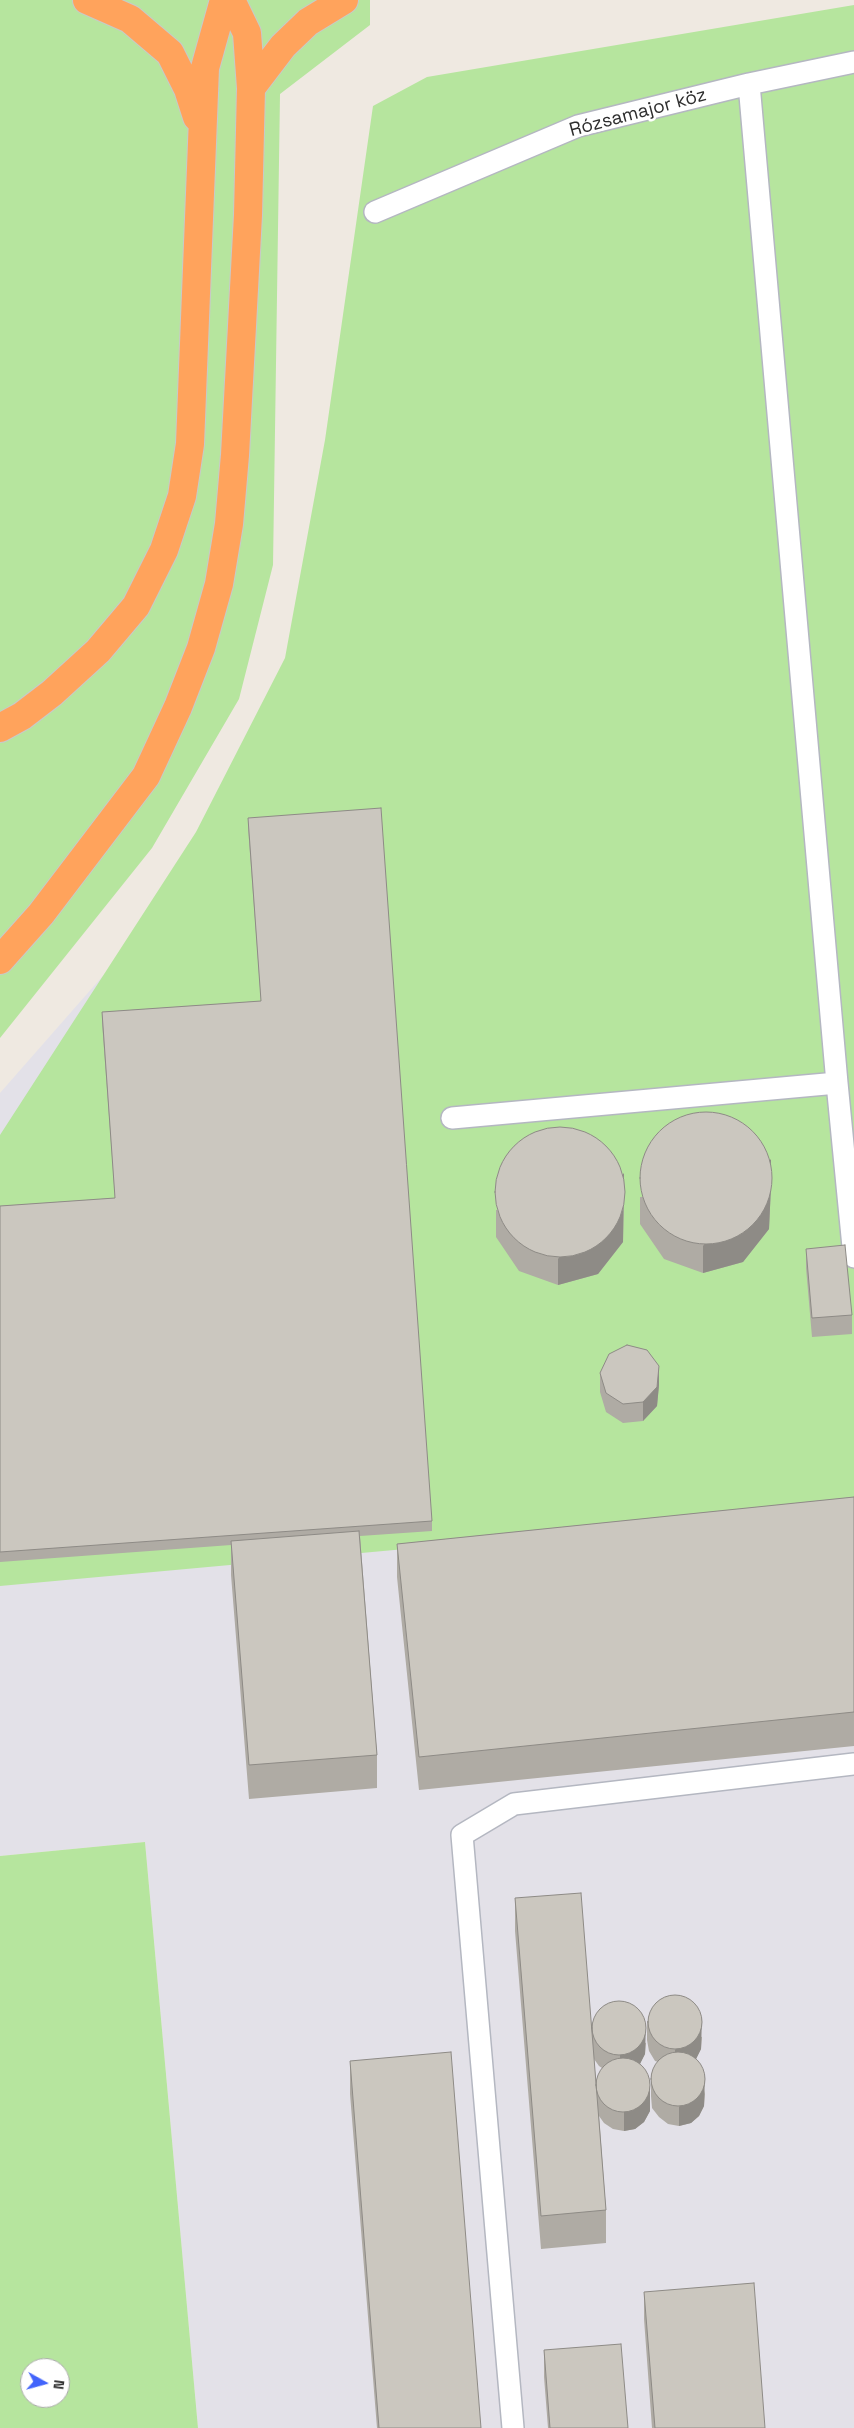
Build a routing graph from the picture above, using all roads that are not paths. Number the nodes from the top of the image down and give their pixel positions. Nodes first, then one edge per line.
1 (87, 0) edge
2 (224, 0) edge
3 (231, 0) edge
4 (344, 0) edge
5 (854, 62) edge
6 (749, 84) junction
7 (251, 88) junction
8 (201, 132) junction
9 (375, 212) dead end
10 (0, 728) edge
11 (0, 960) edge
12 (836, 1083) junction
13 (452, 1118) dead end
14 (854, 1257) edge
15 (854, 1764) edge
16 (514, 2428) edge

1 - 8 highway
2 - 8 highway
3 - 7 highway
4 - 7 highway
5 - 6 lane, Rózsamajor köz
6 - 9 lane, Rózsamajor köz
6 - 12 lane
7 - 11 highway
8 - 10 highway
12 - 13 lane
12 - 14 lane
15 - 16 lane

